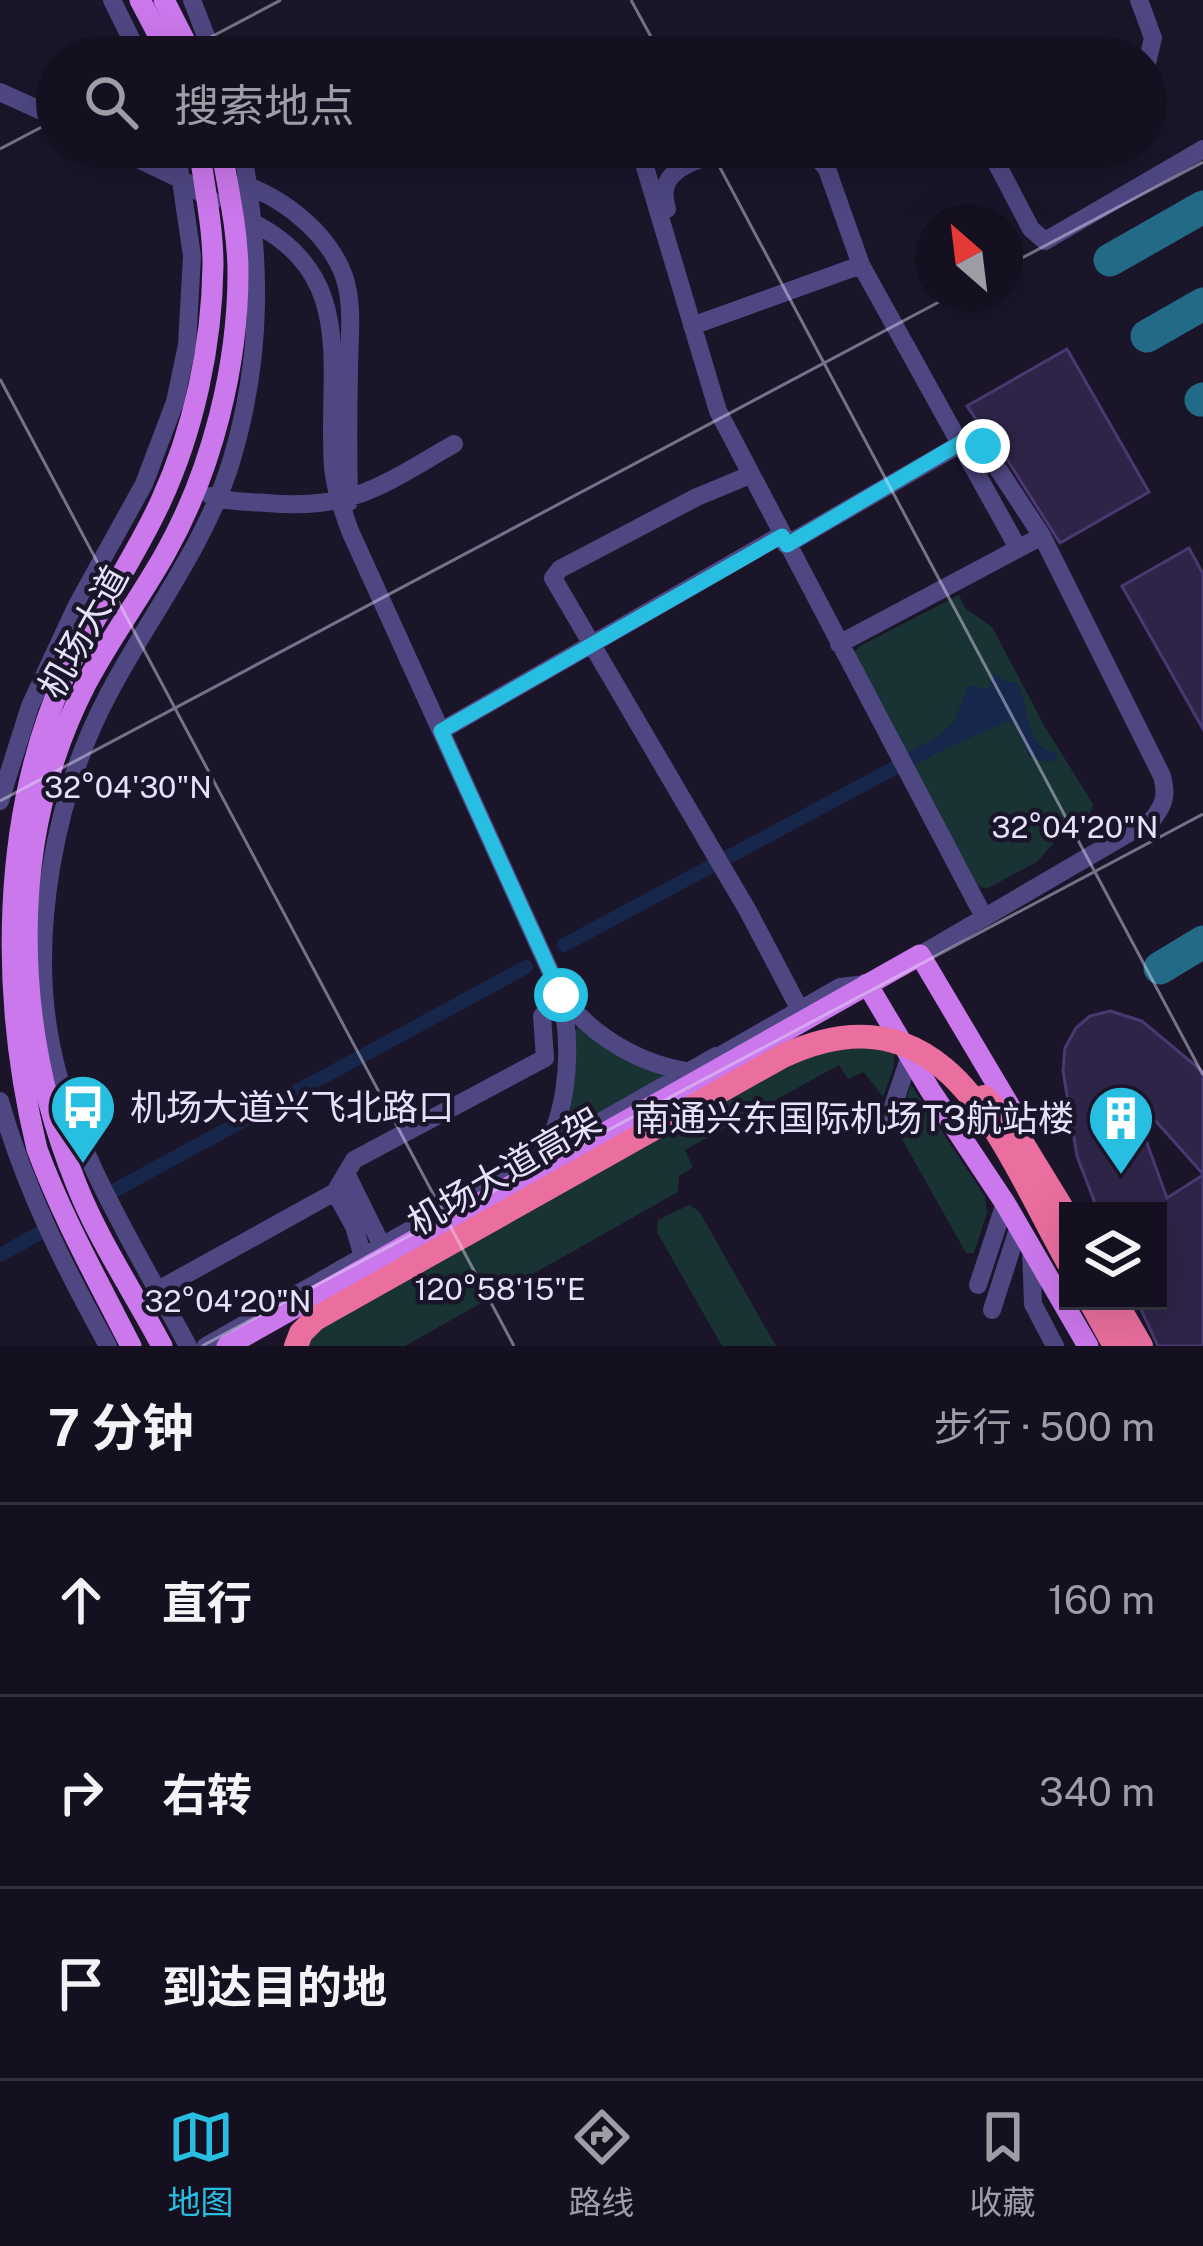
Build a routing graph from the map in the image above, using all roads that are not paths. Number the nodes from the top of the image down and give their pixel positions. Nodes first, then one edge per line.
1 (112, 0) edge
2 (140, 0) edge
3 (164, 0) edge
4 (192, 0) edge
5 (1139, 0) edge
6 (130, 36) edge
7 (159, 36) edge
8 (182, 36) edge
9 (206, 36) edge
10 (1153, 36) edge
11 (0, 92) edge
12 (36, 108) edge
13 (1203, 149) edge
14 (159, 168) edge
15 (188, 168) edge
16 (199, 168) edge
17 (231, 168) edge
18 (240, 168) edge
19 (646, 168) edge
20 (683, 168) edge
21 (825, 168) edge
22 (999, 168) edge
23 (238, 183) junction
24 (199, 186) junction
25 (242, 218) junction
26 (861, 265) junction
27 (698, 324) junction
28 (962, 442) junction
29 (454, 444) dead end
30 (750, 475) junction
31 (206, 494) junction
32 (345, 501) junction
33 (1042, 536) junction
34 (784, 540) junction
35 (1018, 548) junction
36 (592, 644) junction
37 (839, 644) junction
38 (441, 731) junction
39 (0, 801) edge
40 (2, 902) edge
41 (27, 905) junction
42 (984, 917) junction
43 (920, 955) junction
44 (867, 984) junction
45 (561, 995) junction
46 (799, 1008) junction
47 (922, 1058) junction
48 (721, 1060) junction
49 (687, 1078) junction
50 (0, 1101) edge
51 (887, 1124) dead end
52 (17, 1154) edge
53 (541, 1156) junction
54 (346, 1173) junction
55 (335, 1192) junction
56 (516, 1193) junction
57 (1061, 1202) edge
58 (1062, 1202) edge
59 (1008, 1209) junction
60 (382, 1246) junction
61 (1059, 1246) edge
62 (1031, 1247) junction
63 (363, 1257) junction
64 (339, 1282) junction
65 (158, 1290) junction
66 (1095, 1310) edge
67 (1123, 1310) edge
68 (301, 1336) edge
69 (108, 1346) edge
70 (130, 1346) edge
71 (162, 1346) edge
72 (188, 1346) edge
73 (206, 1346) edge
74 (227, 1346) edge
75 (1055, 1346) edge
76 (1088, 1346) edge
77 (1115, 1346) edge
78 (1144, 1346) edge

1 - 6 street
2 - 7 main road
3 - 8 main road
4 - 9 street
5 - 10 street
11 - 12 street
13 - 22 street
14 - 24 street
15 - 24 street
16 - 24 main road, 机场大道
17 - 23 main road, 机场大道
18 - 23 street
19 - 27 street
20 - 27 street
21 - 26 street
23 - 24 street
23 - 25 main road, 机场大道
23 - 32 street
24 - 25 street
24 - 39 street
24 - 40 main road, 机场大道
25 - 31 main road, 机场大道
25 - 32 street
26 - 27 street
26 - 28 street
27 - 30 street
28 - 33 street
28 - 34 street
28 - 35 street
29 - 32 street
30 - 34 street
30 - 36 street
31 - 32 street
31 - 41 main road, 机场大道
31 - 65 street
32 - 38 street
33 - 35 street
33 - 42 street
34 - 36 street
34 - 37 street
35 - 37 street
36 - 38 street
36 - 46 street
37 - 42 street
38 - 45 street
40 - 41 street
40 - 52 main road, 机场大道
41 - 71 main road, 机场大道
42 - 43 street
43 - 44 main road
43 - 58 main road
44 - 46 street
44 - 47 main road
44 - 48 main road
45 - 49 street
45 - 53 street
45 - 54 street
46 - 48 street
47 - 51 street
47 - 56 highway, 机场大道高架
47 - 57 highway
47 - 59 main road
47 - 61 highway, 机场大道高架
48 - 49 main road
49 - 53 street
49 - 56 main road
50 - 52 street
52 - 69 street
52 - 70 main road, 机场大道
53 - 56 street
53 - 60 street
54 - 55 street
54 - 60 street
55 - 63 street
55 - 65 street
56 - 64 main road
56 - 68 highway, 机场大道高架
59 - 59 street
59 - 62 main road
60 - 63 street
62 - 75 street
62 - 76 main road
63 - 73 street
64 - 68 highway
64 - 74 main road
65 - 72 street
66 - 77 highway
67 - 78 highway

